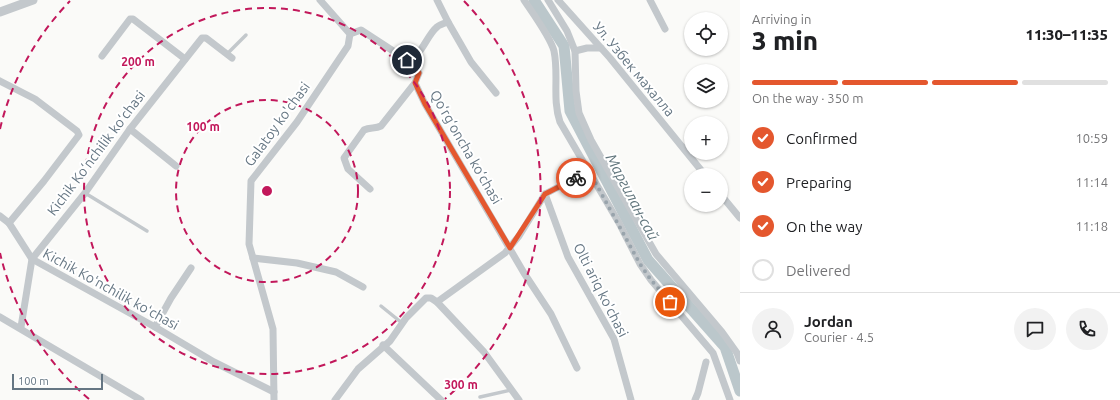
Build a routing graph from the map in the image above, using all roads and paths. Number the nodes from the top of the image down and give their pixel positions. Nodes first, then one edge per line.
1 (33, 0) edge
2 (320, 0) edge
3 (437, 0) edge
4 (524, 0) edge
5 (548, 0) edge
6 (558, 0) edge
7 (650, 0) edge
8 (0, 12) edge
9 (448, 22) junction
10 (665, 29) dead end
11 (350, 34) junction
12 (246, 35) dead end
13 (601, 48) junction
14 (575, 51) junction
15 (102, 56) dead end
16 (230, 56) joint
17 (185, 59) junction
18 (407, 60) junction
19 (0, 81) edge
20 (415, 83) junction
21 (496, 93) dead end
22 (130, 129) junction
23 (176, 166) dead end
24 (699, 168) edge
25 (589, 171) junction
26 (370, 189) dead end
27 (85, 193) junction
28 (545, 194) junction
29 (728, 203) edge
30 (0, 216) edge
31 (740, 218) edge
32 (8, 223) junction
33 (147, 232) dead end
34 (510, 248) junction
35 (253, 258) junction
36 (32, 259) junction
37 (191, 268) dead end
38 (363, 287) dead end
39 (437, 302) junction
40 (381, 306) dead end
41 (0, 317) edge
42 (402, 324) junction
43 (21, 327) junction
44 (155, 327) junction
45 (383, 345) junction
46 (740, 361) edge
47 (706, 362) dead end
48 (578, 368) dead end
49 (512, 390) junction
50 (274, 392) junction
51 (480, 397) dead end
52 (141, 400) edge
53 (274, 400) edge
54 (335, 400) edge
55 (441, 400) edge
56 (519, 400) edge
57 (631, 400) edge
58 (695, 400) edge
59 (730, 400) edge

1 - 8 street
2 - 11 street
3 - 9 street
4 - 25 street
5 - 14 street
6 - 13 street, Ул. Узбек махалла
7 - 10 street
9 - 18 street
9 - 21 street
11 - 18 street
11 - 35 street, Galatoy ko'chasi
12 - 16 lane
13 - 14 street
13 - 24 street, Ул. Узбек махалла
14 - 46 street
15 - 17 street
16 - 17 street, Kichik Ko‘nchilik ko‘chasi
17 - 22 street, Kichik Ko‘nchilik ko‘chasi
18 - 20 street, Qo‘rg‘oncha ko‘chasi
19 - 32 street
20 - 26 street
20 - 34 street, Qo‘rg‘oncha ko‘chasi
22 - 23 street
22 - 27 street, Kichik Ko‘nchilik ko‘chasi
25 - 28 street
25 - 59 street
27 - 33 lane
27 - 36 street, Kichik Ko‘nchilik ko‘chasi
28 - 34 street
28 - 57 street, Olti ariq ko'chasi
29 - 31 street
30 - 32 street, Kichik Koʻnchilik koʻchasi
32 - 36 street, Kichik Koʻnchilik koʻchasi
34 - 39 street
34 - 48 street, Qo‘rg‘oncha ko‘chasi
35 - 38 street
35 - 50 street, Galatoy ko'chasi
36 - 43 street, Kichik Ko‘nchilik ko‘chasi
36 - 44 street, Kichik Koʻnchilik koʻchasi
37 - 44 street
39 - 42 street
39 - 49 street
40 - 42 lane
41 - 43 street
42 - 45 street
43 - 52 street
44 - 50 street, Kichik Koʻnchilik koʻchasi
45 - 54 street
45 - 55 street
47 - 58 street
49 - 51 lane
49 - 56 street
50 - 53 street, Galatoy ko'chasi

